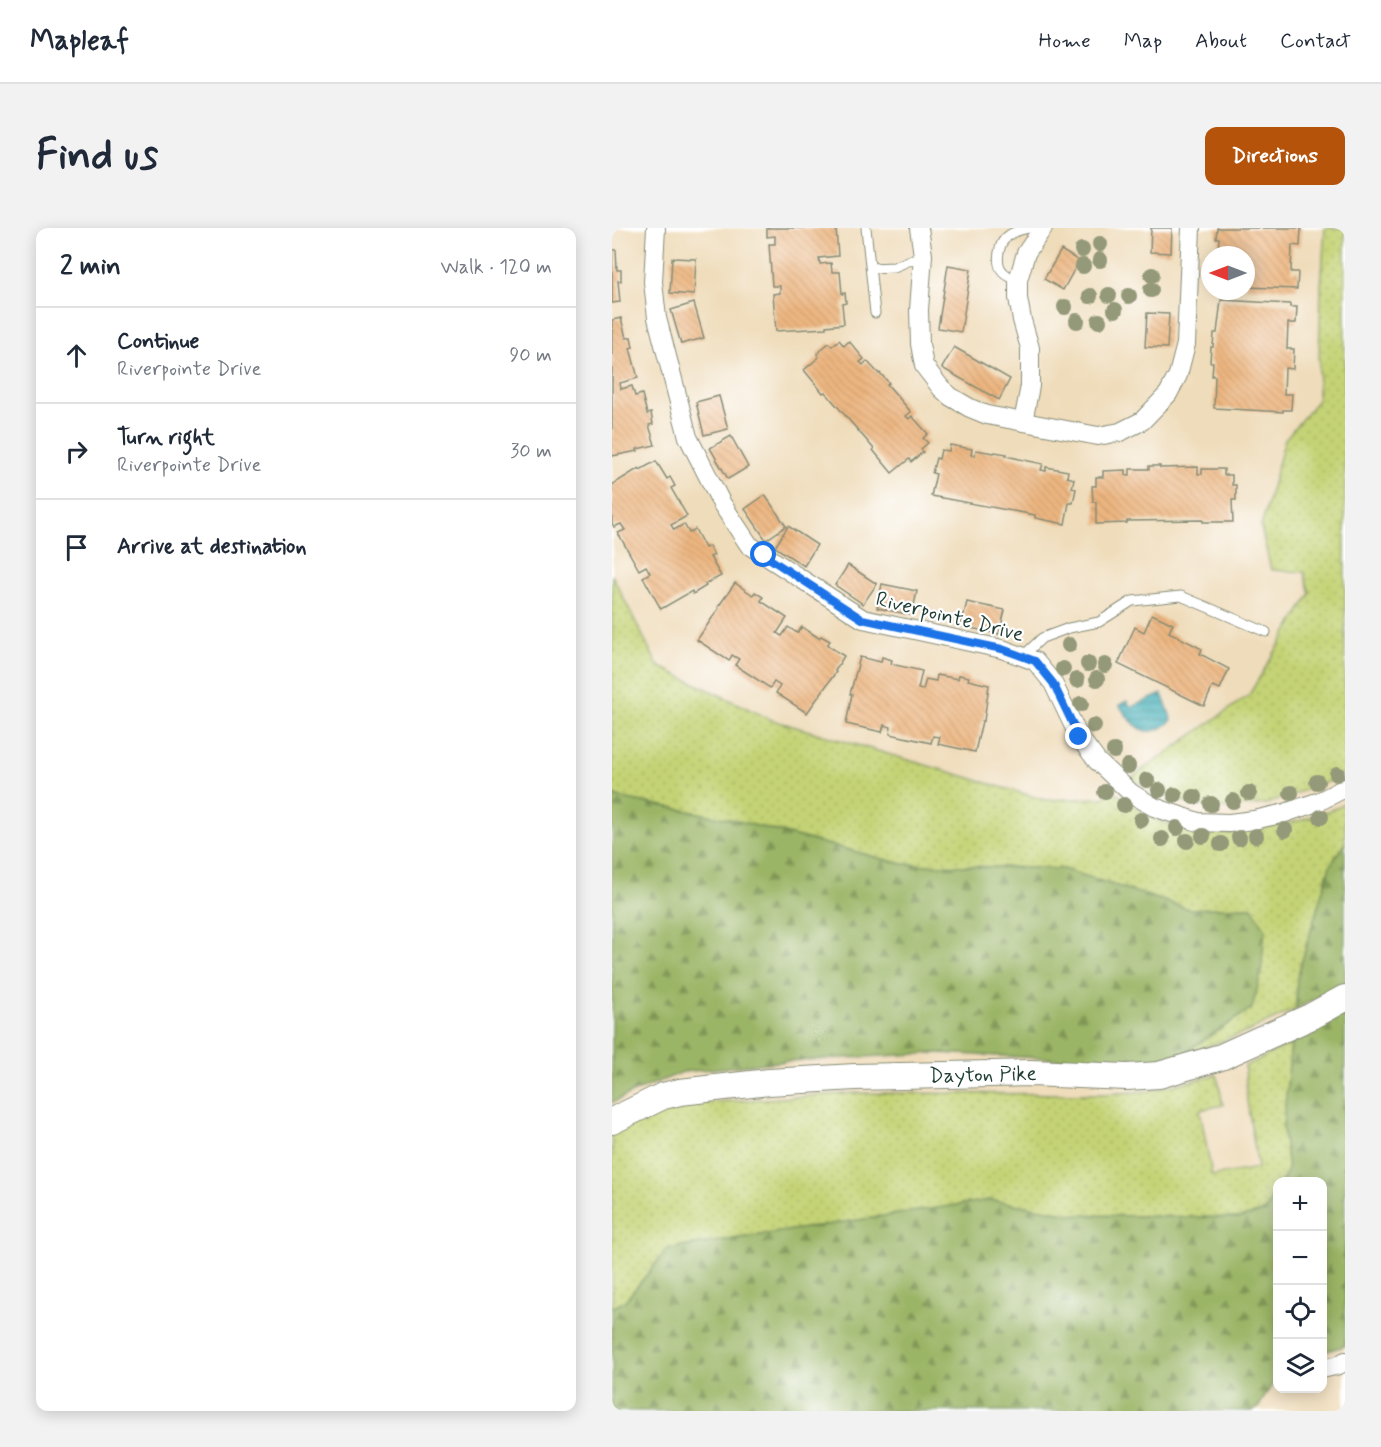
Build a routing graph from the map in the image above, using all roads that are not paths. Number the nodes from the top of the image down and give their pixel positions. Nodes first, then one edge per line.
1 (656, 228) edge
2 (866, 228) edge
3 (919, 228) edge
4 (1029, 228) edge
5 (1043, 228) edge
6 (1191, 228) edge
7 (923, 255) junction
8 (871, 268) junction
9 (1018, 280) junction
10 (875, 313) dead end
11 (1023, 422) junction
12 (1266, 632) dead end
13 (1023, 656) junction
14 (1345, 788) edge
15 (1345, 998) edge
16 (612, 1121) edge
17 (1345, 1361) edge
18 (1327, 1368) edge

1 - 13 street, Riverpointe Drive
2 - 8 lane
3 - 7 street
4 - 9 lane
5 - 9 street
6 - 11 street
7 - 8 lane
7 - 11 street
8 - 10 lane
9 - 11 street
12 - 13 lane
13 - 14 street, Riverpointe Drive
15 - 16 street, Dayton Pike
17 - 18 street

